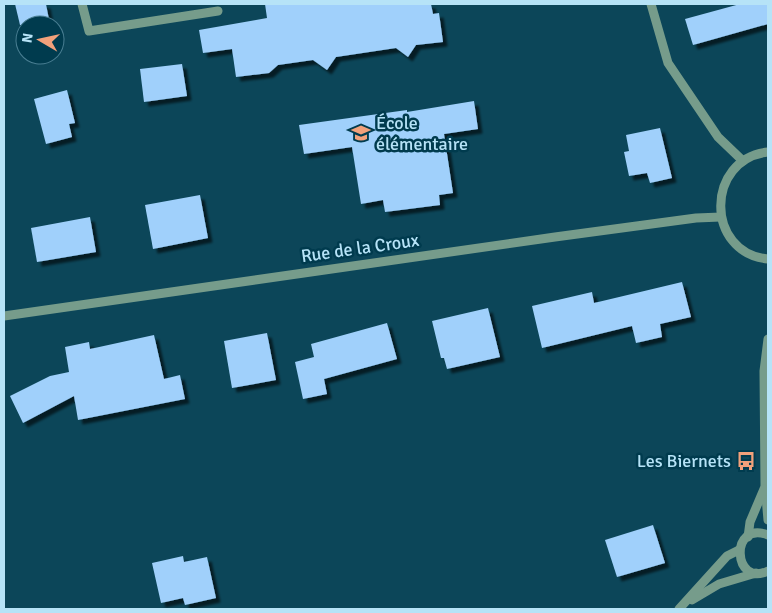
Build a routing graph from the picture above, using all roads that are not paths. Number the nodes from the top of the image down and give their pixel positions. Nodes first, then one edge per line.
1 (82, 4) edge
2 (651, 4) edge
3 (218, 11) dead end
4 (768, 152) edge
5 (743, 161) junction
6 (721, 218) junction
7 (768, 259) edge
8 (4, 316) edge
9 (768, 339) edge
10 (765, 486) junction
11 (768, 520) edge
12 (768, 535) edge
13 (748, 537) junction
14 (739, 550) junction
15 (768, 571) edge
16 (756, 573) junction
17 (681, 607) edge

1 - 3 street
2 - 5 street
4 - 5 street
5 - 6 street
6 - 7 street
6 - 8 street, Rue de la Croux
9 - 10 street
10 - 11 street
10 - 13 street
12 - 13 street
13 - 14 street
14 - 16 street
14 - 17 street
15 - 16 street
16 - 17 street

